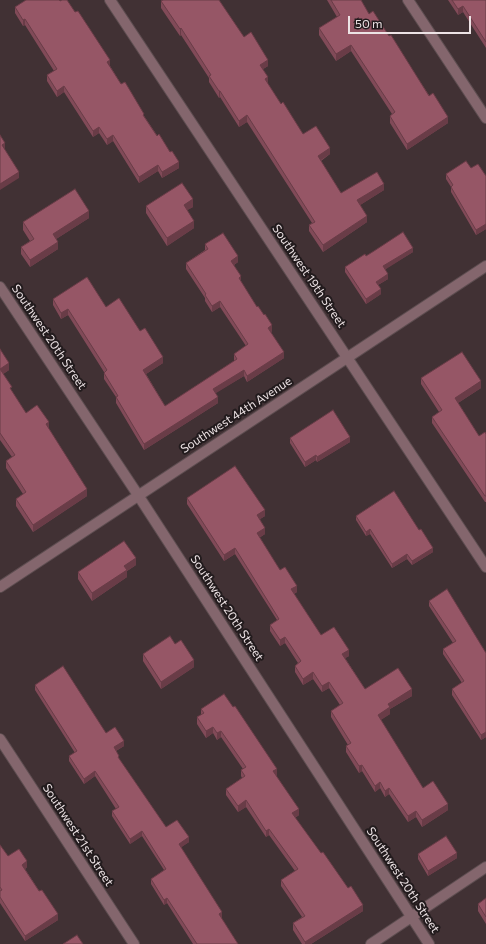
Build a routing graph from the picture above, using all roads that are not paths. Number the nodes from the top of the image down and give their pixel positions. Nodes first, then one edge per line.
1 (110, 0) edge
2 (408, 0) edge
3 (486, 118) edge
4 (486, 266) edge
5 (0, 288) edge
6 (347, 357) junction
7 (138, 495) junction
8 (486, 567) edge
9 (0, 586) edge
10 (0, 739) edge
11 (486, 867) edge
12 (411, 918) junction
13 (134, 944) edge
14 (371, 944) edge
15 (429, 944) edge

1 - 6 street, Southwest 19th Street
2 - 3 street
4 - 6 street, Southwest 44th Avenue
5 - 7 street, Southwest 20th Street
6 - 7 street, Southwest 44th Avenue
6 - 8 street, Southwest 19th Street
7 - 9 street, Southwest 44th Avenue
7 - 12 street, Southwest 20th Street
10 - 13 street, Southwest 21st Street
11 - 12 street
12 - 14 street
12 - 15 street, Southwest 20th Street

